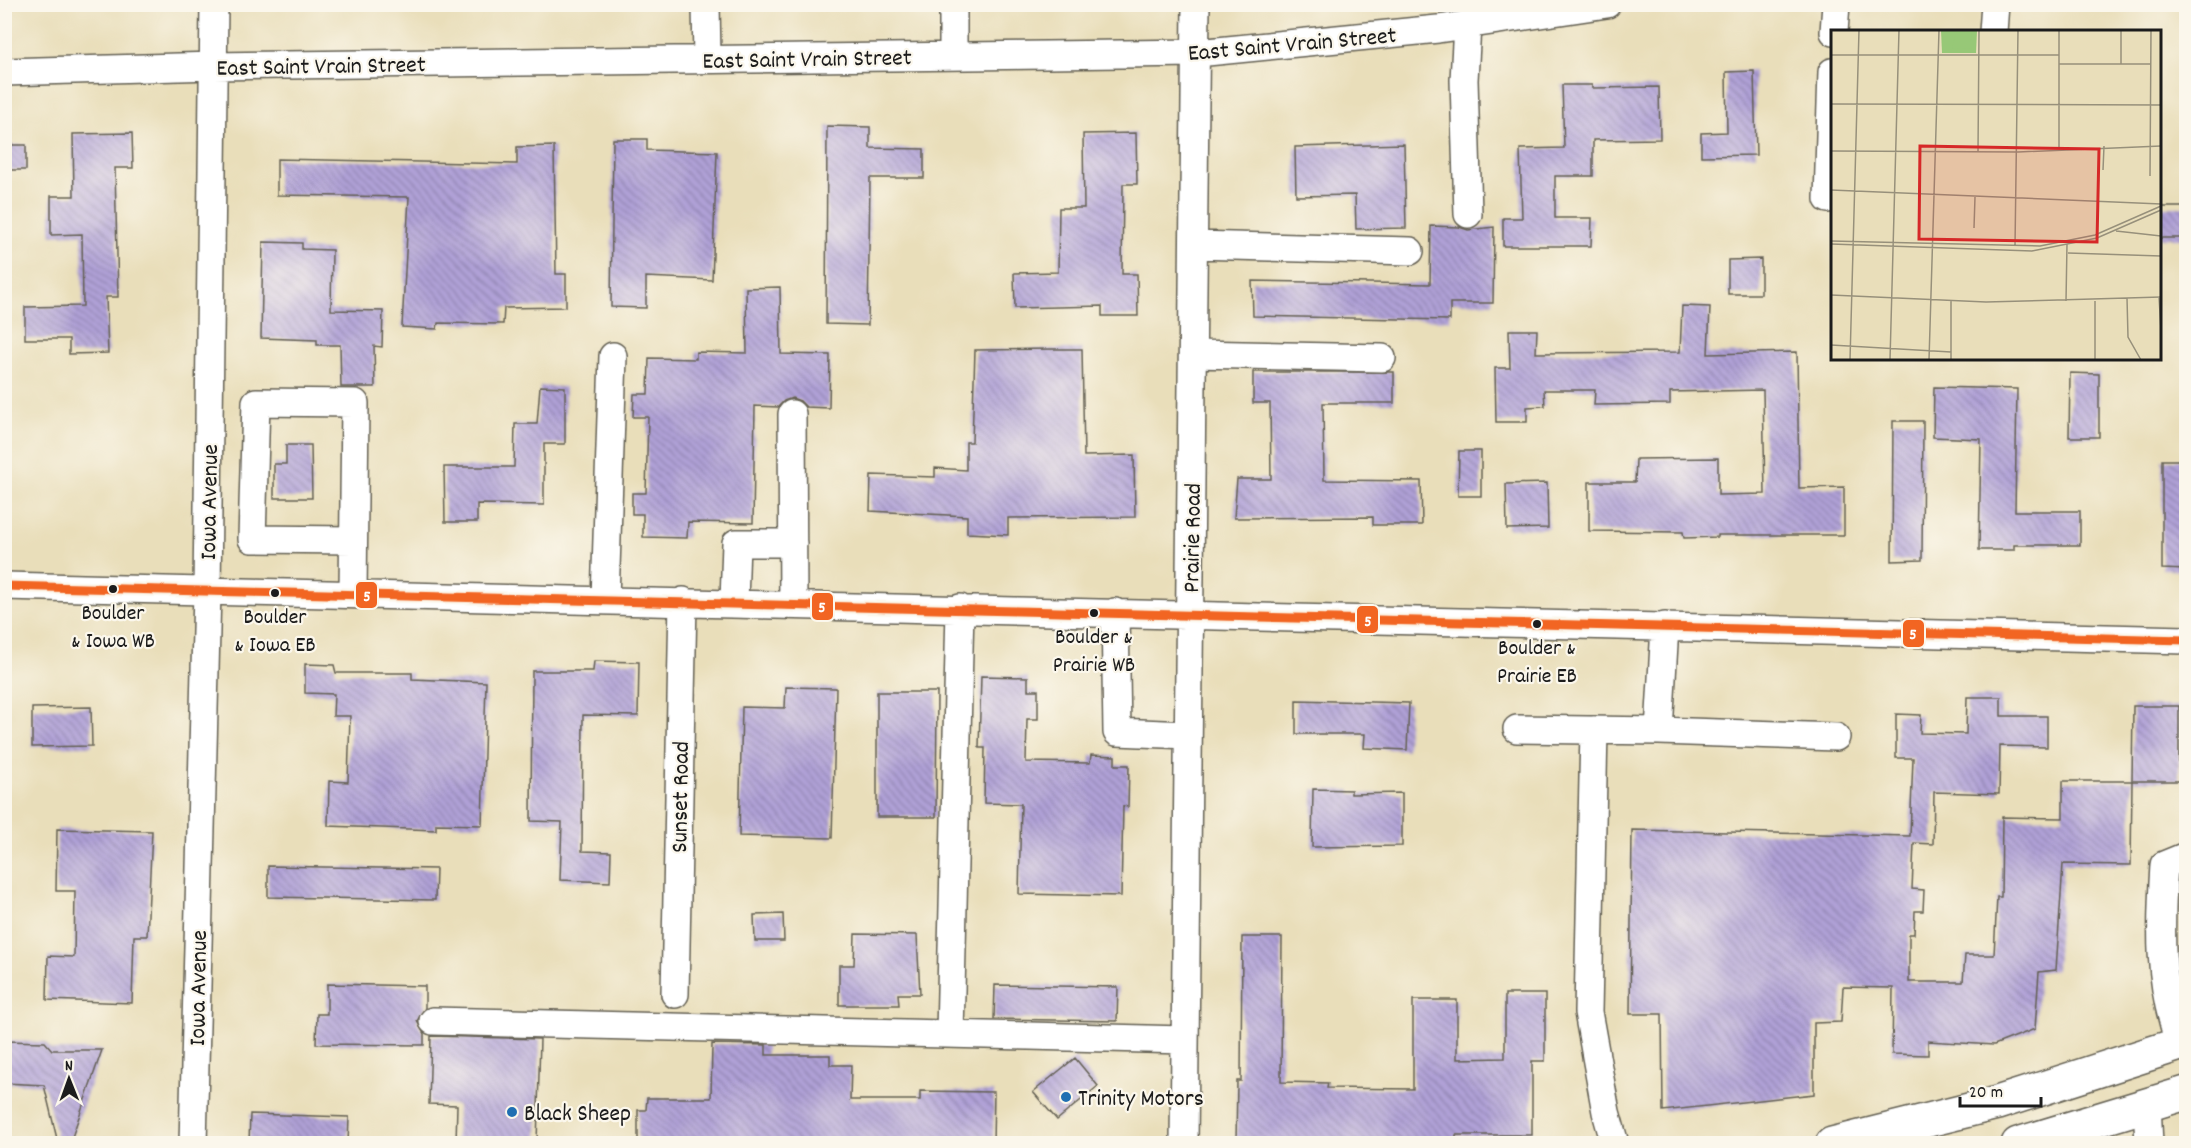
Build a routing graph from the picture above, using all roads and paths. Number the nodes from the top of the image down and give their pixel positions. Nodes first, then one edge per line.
1 (214, 4) edge
2 (706, 4) edge
3 (953, 4) edge
4 (1196, 4) edge
5 (1607, 4) edge
6 (1836, 4) edge
7 (1995, 4) edge
8 (1438, 17) edge
9 (1467, 25) junction
10 (1834, 30) edge
11 (1993, 30) edge
12 (1197, 53) junction
13 (953, 56) junction
14 (707, 59) junction
15 (214, 66) junction
16 (4, 72) edge
17 (1831, 123) edge
18 (1828, 199) dead end
19 (1468, 214) dead end
20 (1195, 245) junction
21 (1410, 251) dead end
22 (1194, 354) junction
23 (613, 356) dead end
24 (1382, 358) dead end
25 (792, 414) dead end
26 (353, 540) junction
27 (793, 543) junction
28 (4, 586) edge
29 (207, 591) junction
30 (353, 594) junction
31 (605, 599) junction
32 (682, 601) junction
33 (734, 602) junction
34 (793, 604) junction
35 (960, 608) junction
36 (1115, 612) junction
37 (1190, 614) junction
38 (1665, 627) junction
39 (2187, 640) edge
40 (1517, 729) dead end
41 (1594, 730) junction
42 (1659, 731) junction
43 (1188, 735) junction
44 (1836, 737) dead end
45 (2175, 861) edge
46 (675, 994) dead end
47 (433, 1021) dead end
48 (950, 1034) junction
49 (1185, 1040) junction
50 (2183, 1043) edge
51 (2187, 1093) edge
52 (2147, 1106) junction
53 (193, 1143) edge
54 (1184, 1143) edge
55 (1615, 1143) edge
56 (1832, 1143) edge
57 (2023, 1143) edge
58 (2149, 1143) edge

1 - 15 street, Iowa Avenue
2 - 14 street
3 - 13 street
4 - 12 street, Prairie Road
5 - 9 street, East Saint Vrain Street
6 - 10 street
7 - 11 street
8 - 9 street, East Saint Vrain Street
8 - 12 street, East Saint Vrain Street
9 - 19 street
12 - 13 street, East Saint Vrain Street
12 - 20 street, Prairie Road
13 - 14 street, East Saint Vrain Street
14 - 15 street, East Saint Vrain Street
15 - 16 street, East Saint Vrain Street
15 - 29 street, Iowa Avenue
17 - 18 street
20 - 21 street
20 - 22 street, Prairie Road
22 - 24 street
22 - 37 street, Prairie Road
23 - 31 street
25 - 27 street
26 - 26 street
26 - 30 street
27 - 33 street
27 - 34 street
28 - 29 street
29 - 30 street
29 - 53 street, Iowa Avenue
30 - 31 street
31 - 32 street
32 - 33 street
32 - 46 street, Sunset Road
33 - 34 street
34 - 35 street
35 - 36 street
35 - 48 street
36 - 37 street
36 - 43 street
37 - 38 street
37 - 43 street, Prairie Road
38 - 39 street
38 - 42 street
40 - 41 street
41 - 42 street
41 - 55 street
42 - 44 street
43 - 49 street, Prairie Road
45 - 50 street
47 - 48 street
48 - 49 street
49 - 54 street, Prairie Road
50 - 56 main road
51 - 52 main road
52 - 57 main road
52 - 58 street

